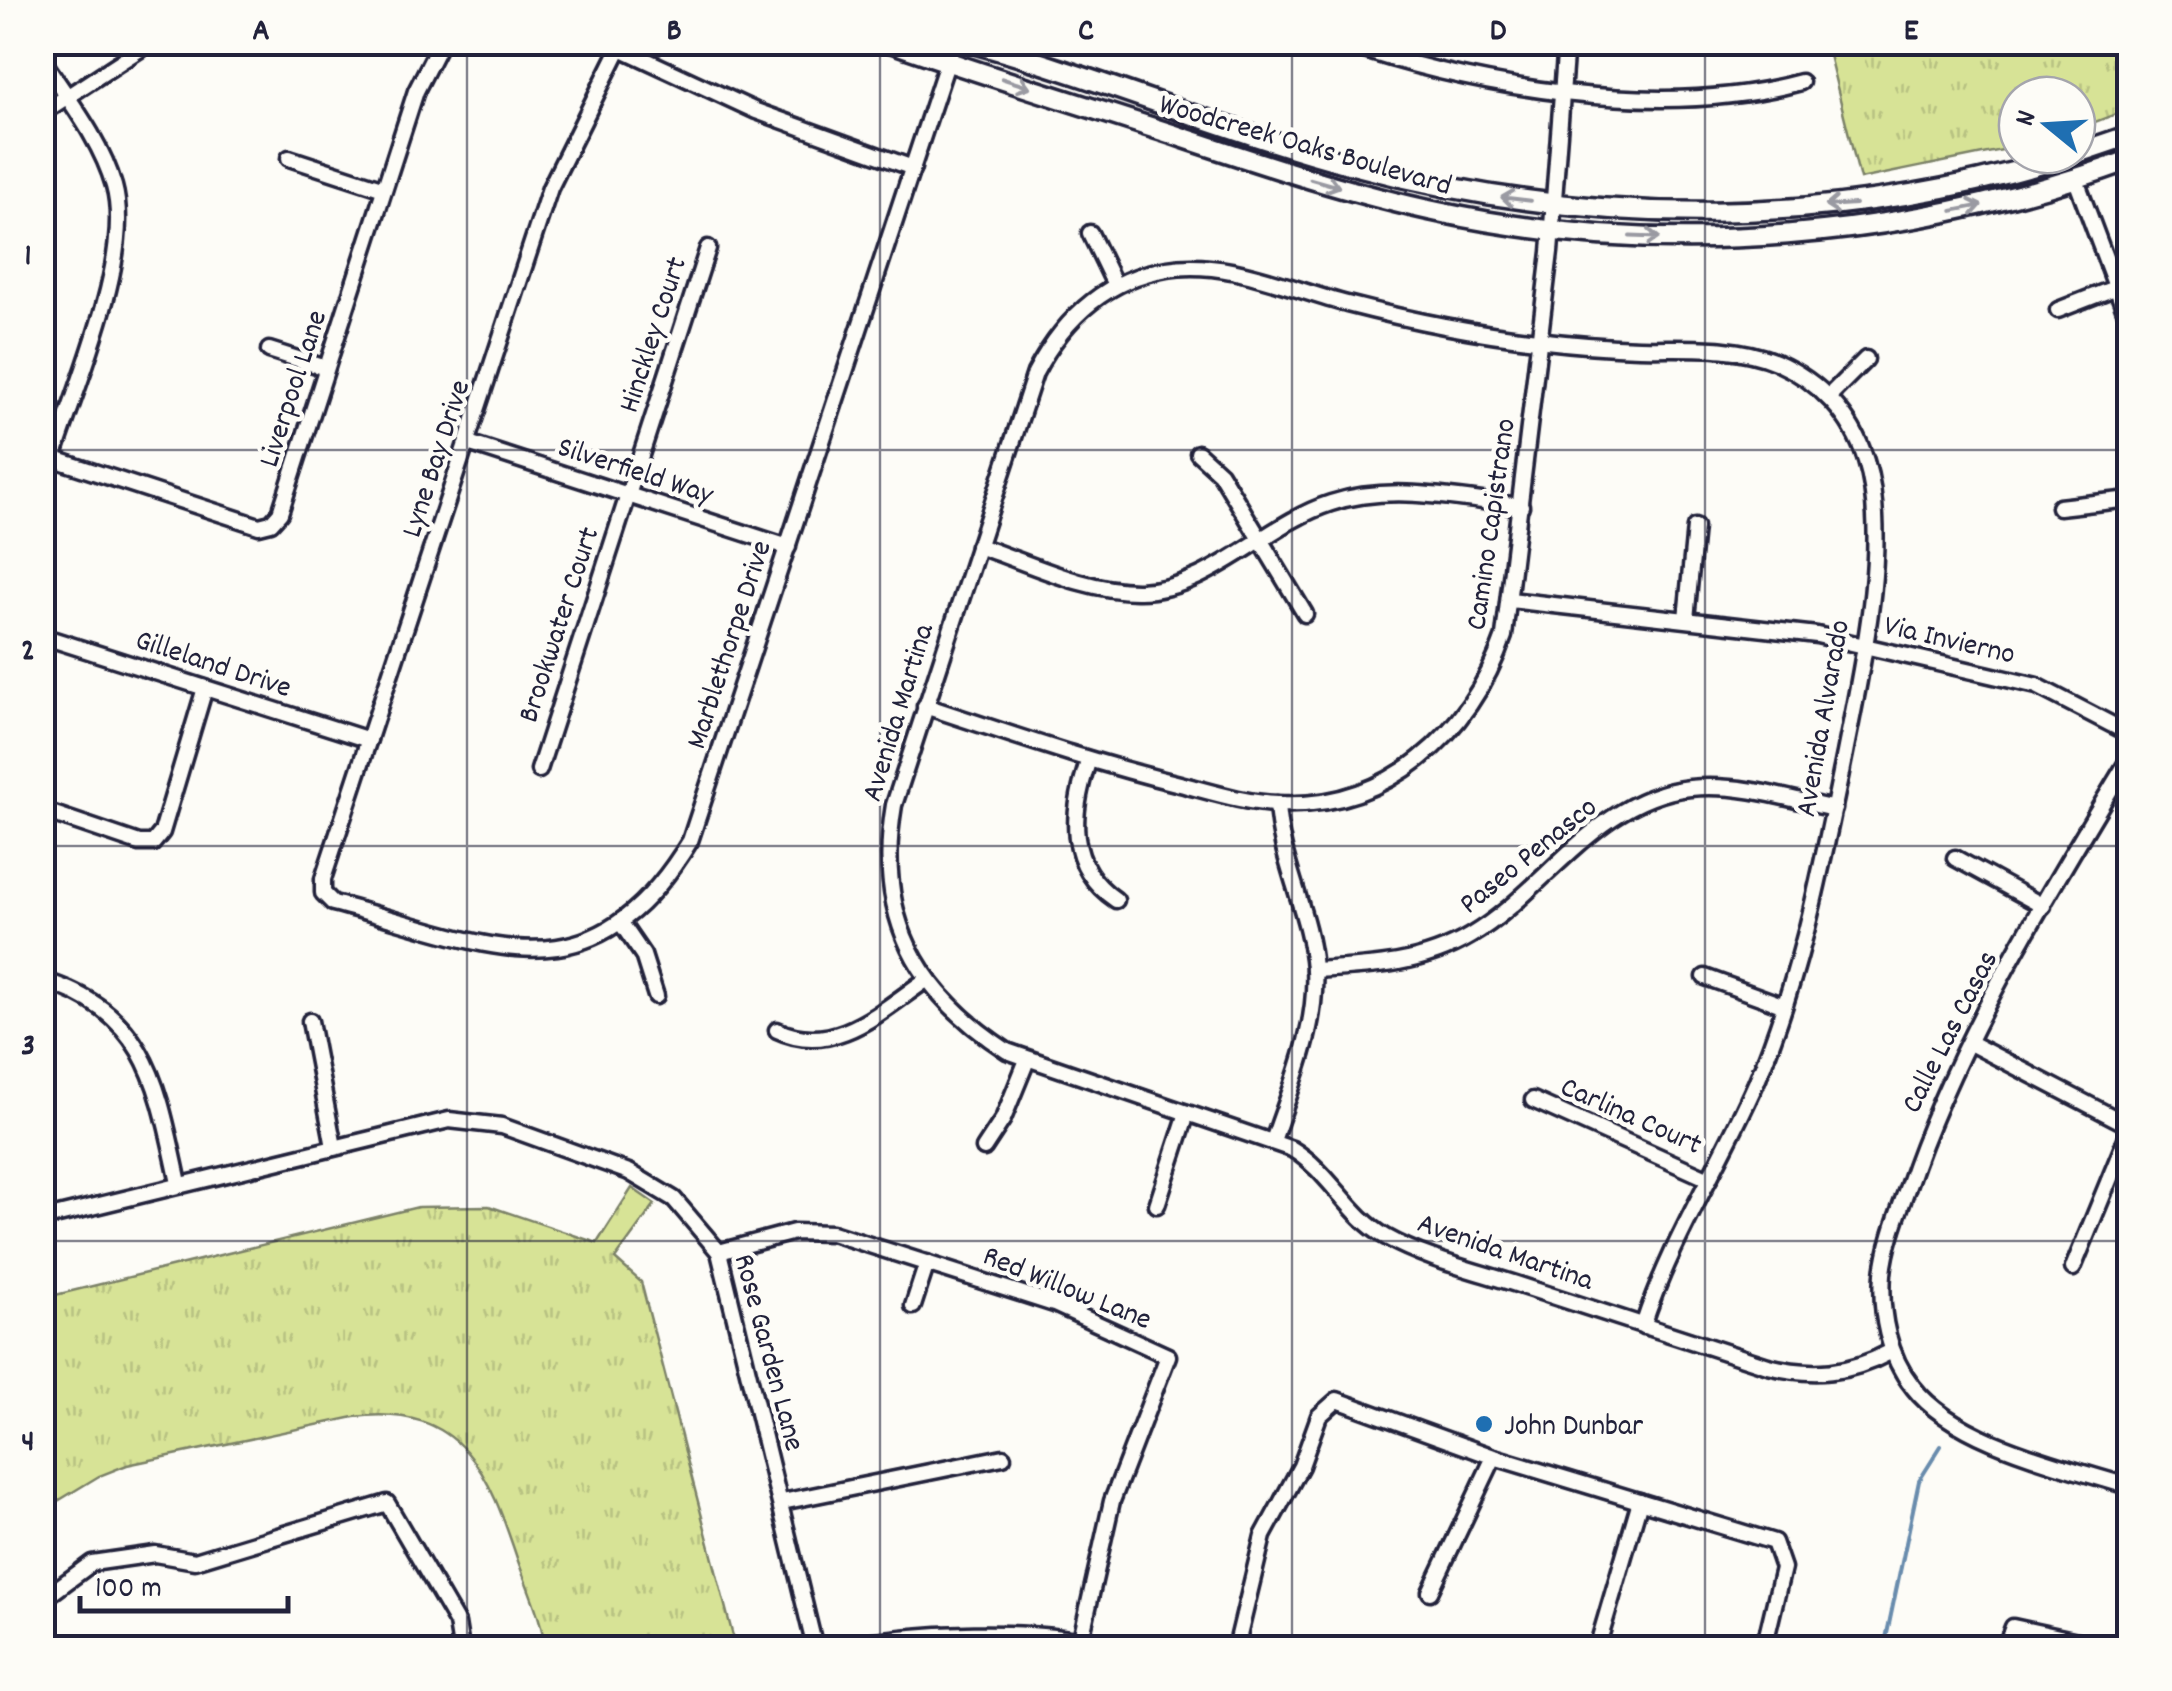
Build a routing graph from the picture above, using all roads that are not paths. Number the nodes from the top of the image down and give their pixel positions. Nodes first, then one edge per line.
1 (150, 42) edge
2 (442, 42) edge
3 (890, 42) edge
4 (954, 42) edge
5 (969, 42) edge
6 (1340, 42) edge
7 (1566, 42) edge
8 (613, 46) edge
9 (42, 59) edge
10 (948, 63) junction
11 (1801, 82) dead end
12 (1563, 90) junction
13 (67, 96) junction
14 (42, 113) edge
15 (2130, 135) edge
16 (2097, 146) edge
17 (288, 158) dead end
18 (2130, 160) edge
19 (913, 168) junction
20 (1998, 175) edge
21 (2075, 175) edge
22 (2076, 180) junction
23 (384, 189) junction
24 (1555, 204) junction
25 (1552, 230) junction
26 (1090, 233) dead end
27 (708, 248) dead end
28 (2130, 282) edge
29 (1116, 285) junction
30 (2113, 288) junction
31 (2058, 310) dead end
32 (2130, 324) edge
33 (1540, 340) junction
34 (269, 350) dead end
35 (1866, 359) dead end
36 (326, 368) junction
37 (1828, 396) junction
38 (468, 443) junction
39 (1198, 452) dead end
40 (48, 457) edge
41 (628, 495) junction
42 (2130, 499) edge
43 (1521, 506) junction
44 (2059, 507) dead end
45 (1696, 527) dead end
46 (1260, 536) junction
47 (978, 546) junction
48 (788, 547) junction
49 (1510, 600) junction
50 (1305, 614) dead end
51 (1686, 619) junction
52 (42, 636) edge
53 (1864, 647) junction
54 (205, 688) junction
55 (925, 706) junction
56 (2130, 734) edge
57 (369, 740) junction
58 (2130, 757) edge
59 (1088, 762) junction
60 (538, 770) dead end
61 (1277, 804) junction
62 (1834, 809) junction
63 (42, 810) edge
64 (1955, 858) dead end
65 (323, 892) joint
66 (1116, 900) dead end
67 (2043, 906) junction
68 (621, 923) junction
69 (1314, 970) junction
70 (1704, 977) dead end
71 (42, 980) edge
72 (926, 980) junction
73 (656, 996) dead end
74 (1782, 1005) junction
75 (310, 1021) dead end
76 (777, 1030) dead end
77 (1970, 1043) junction
78 (1027, 1060) junction
79 (1532, 1100) dead end
80 (1187, 1113) junction
81 (2130, 1128) edge
82 (1273, 1141) junction
83 (334, 1147) junction
84 (984, 1148) dead end
85 (1708, 1179) junction
86 (179, 1183) junction
87 (1157, 1205) dead end
88 (42, 1219) edge
89 (719, 1252) junction
90 (928, 1263) junction
91 (2073, 1268) dead end
92 (912, 1306) dead end
93 (1644, 1326) junction
94 (1890, 1352) junction
95 (1494, 1457) junction
96 (1003, 1458) dead end
97 (2130, 1487) edge
98 (782, 1502) junction
99 (1640, 1502) junction
100 (1430, 1592) dead end
101 (42, 1600) edge
102 (1080, 1639) junction
103 (461, 1648) edge
104 (815, 1648) edge
105 (826, 1648) edge
106 (1120, 1648) edge
107 (1236, 1648) edge
108 (1597, 1648) edge
109 (1764, 1648) edge
110 (2006, 1648) edge
111 (2110, 1648) edge

1 - 13 street
2 - 23 street, Liverpool Lane
3 - 10 main road, Woodcreek Oaks Boulevard
4 - 10 street, Marblethorpe Drive
24 -> 5 main road, Woodcreek Oaks Boulevard
6 - 12 street
7 - 12 street, Camino Capistrano
8 - 19 street
8 - 38 street, Lyne Bay Drive
9 - 13 street
10 - 19 street, Marblethorpe Drive
10 -> 25 main road, Woodcreek Oaks Boulevard
11 - 12 street
12 - 24 street, Camino Capistrano
13 - 14 street
13 - 40 street
15 - 16 main road, Woodcreek Oaks Boulevard
17 - 23 street
18 - 22 main road, Woodcreek Oaks Boulevard
19 - 48 street, Marblethorpe Drive
20 -> 24 main road, Woodcreek Oaks Boulevard
21 - 22 main road
25 -> 22 main road, Woodcreek Oaks Boulevard
22 - 30 street
23 - 36 street, Liverpool Lane
24 - 25 street, Camino Capistrano
25 - 33 street, Camino Capistrano
26 - 29 street
27 - 41 street, Hinckley Court
28 - 30 street
29 - 33 street, Avenida Martina
29 - 47 street, Avenida Martina
30 - 31 street
30 - 32 street
33 - 37 street, Avenida Alvarado
33 - 43 street, Camino Capistrano
34 - 36 street
35 - 37 street
36 - 40 street, Liverpool Lane
37 - 53 street, Avenida Alvarado
38 - 41 street, Silverfield Way
38 - 57 street, Lyne Bay Drive
39 - 46 street
41 - 48 street, Silverfield Way
41 - 60 street, Brookwater Court
42 - 44 street
43 - 46 street
43 - 49 street, Camino Capistrano
45 - 51 street
46 - 47 street
46 - 50 street
47 - 55 street, Avenida Martina
48 - 68 street, Marblethorpe Drive
49 - 51 street, Via Invierno
49 - 61 street, Camino Capistrano
51 - 53 street, Via Invierno
52 - 54 street, Gilleland Drive
53 - 56 street, Via Invierno
53 - 62 street, Avenida Alvarado
54 - 57 street, Gilleland Drive
54 - 63 street
55 - 59 street, Camino Capistrano
55 - 72 street, Avenida Martina
57 - 65 street, Lyne Bay Drive
58 - 67 street, Calle Las Casas
59 - 61 street, Camino Capistrano
59 - 66 street
61 - 69 street
62 - 69 street, Paseo Penasco
62 - 74 street, Avenida Alvarado
64 - 67 street
65 - 68 street, Marblethorpe Drive
67 - 77 street, Calle Las Casas
68 - 73 street
69 - 82 street
70 - 74 street
71 - 86 street
72 - 76 street
72 - 78 street, Avenida Martina
74 - 85 street, Avenida Alvarado
75 - 83 street
77 - 81 street
77 - 94 street, Calle Las Casas
78 - 80 street, Avenida Martina
78 - 84 street
79 - 85 street, Carlina Court
80 - 82 street, Avenida Martina
80 - 87 street
81 - 91 street
82 - 93 street, Avenida Martina
83 - 86 street, Rose Garden Lane
83 - 89 street, Rose Garden Lane
85 - 93 street, Avenida Alvarado
86 - 88 street, Rose Garden Lane
89 - 90 street, Red Willow Lane
89 - 98 street, Rose Garden Lane
90 - 92 street
90 - 102 street, Red Willow Lane
93 - 94 street, Avenida Martina
94 - 97 street
95 - 99 street
95 - 100 street
95 - 107 street
96 - 98 street
98 - 104 street, Rose Garden Lane
99 - 108 street
99 - 109 street
101 - 103 street
102 - 105 street
102 - 106 street
110 - 111 street

